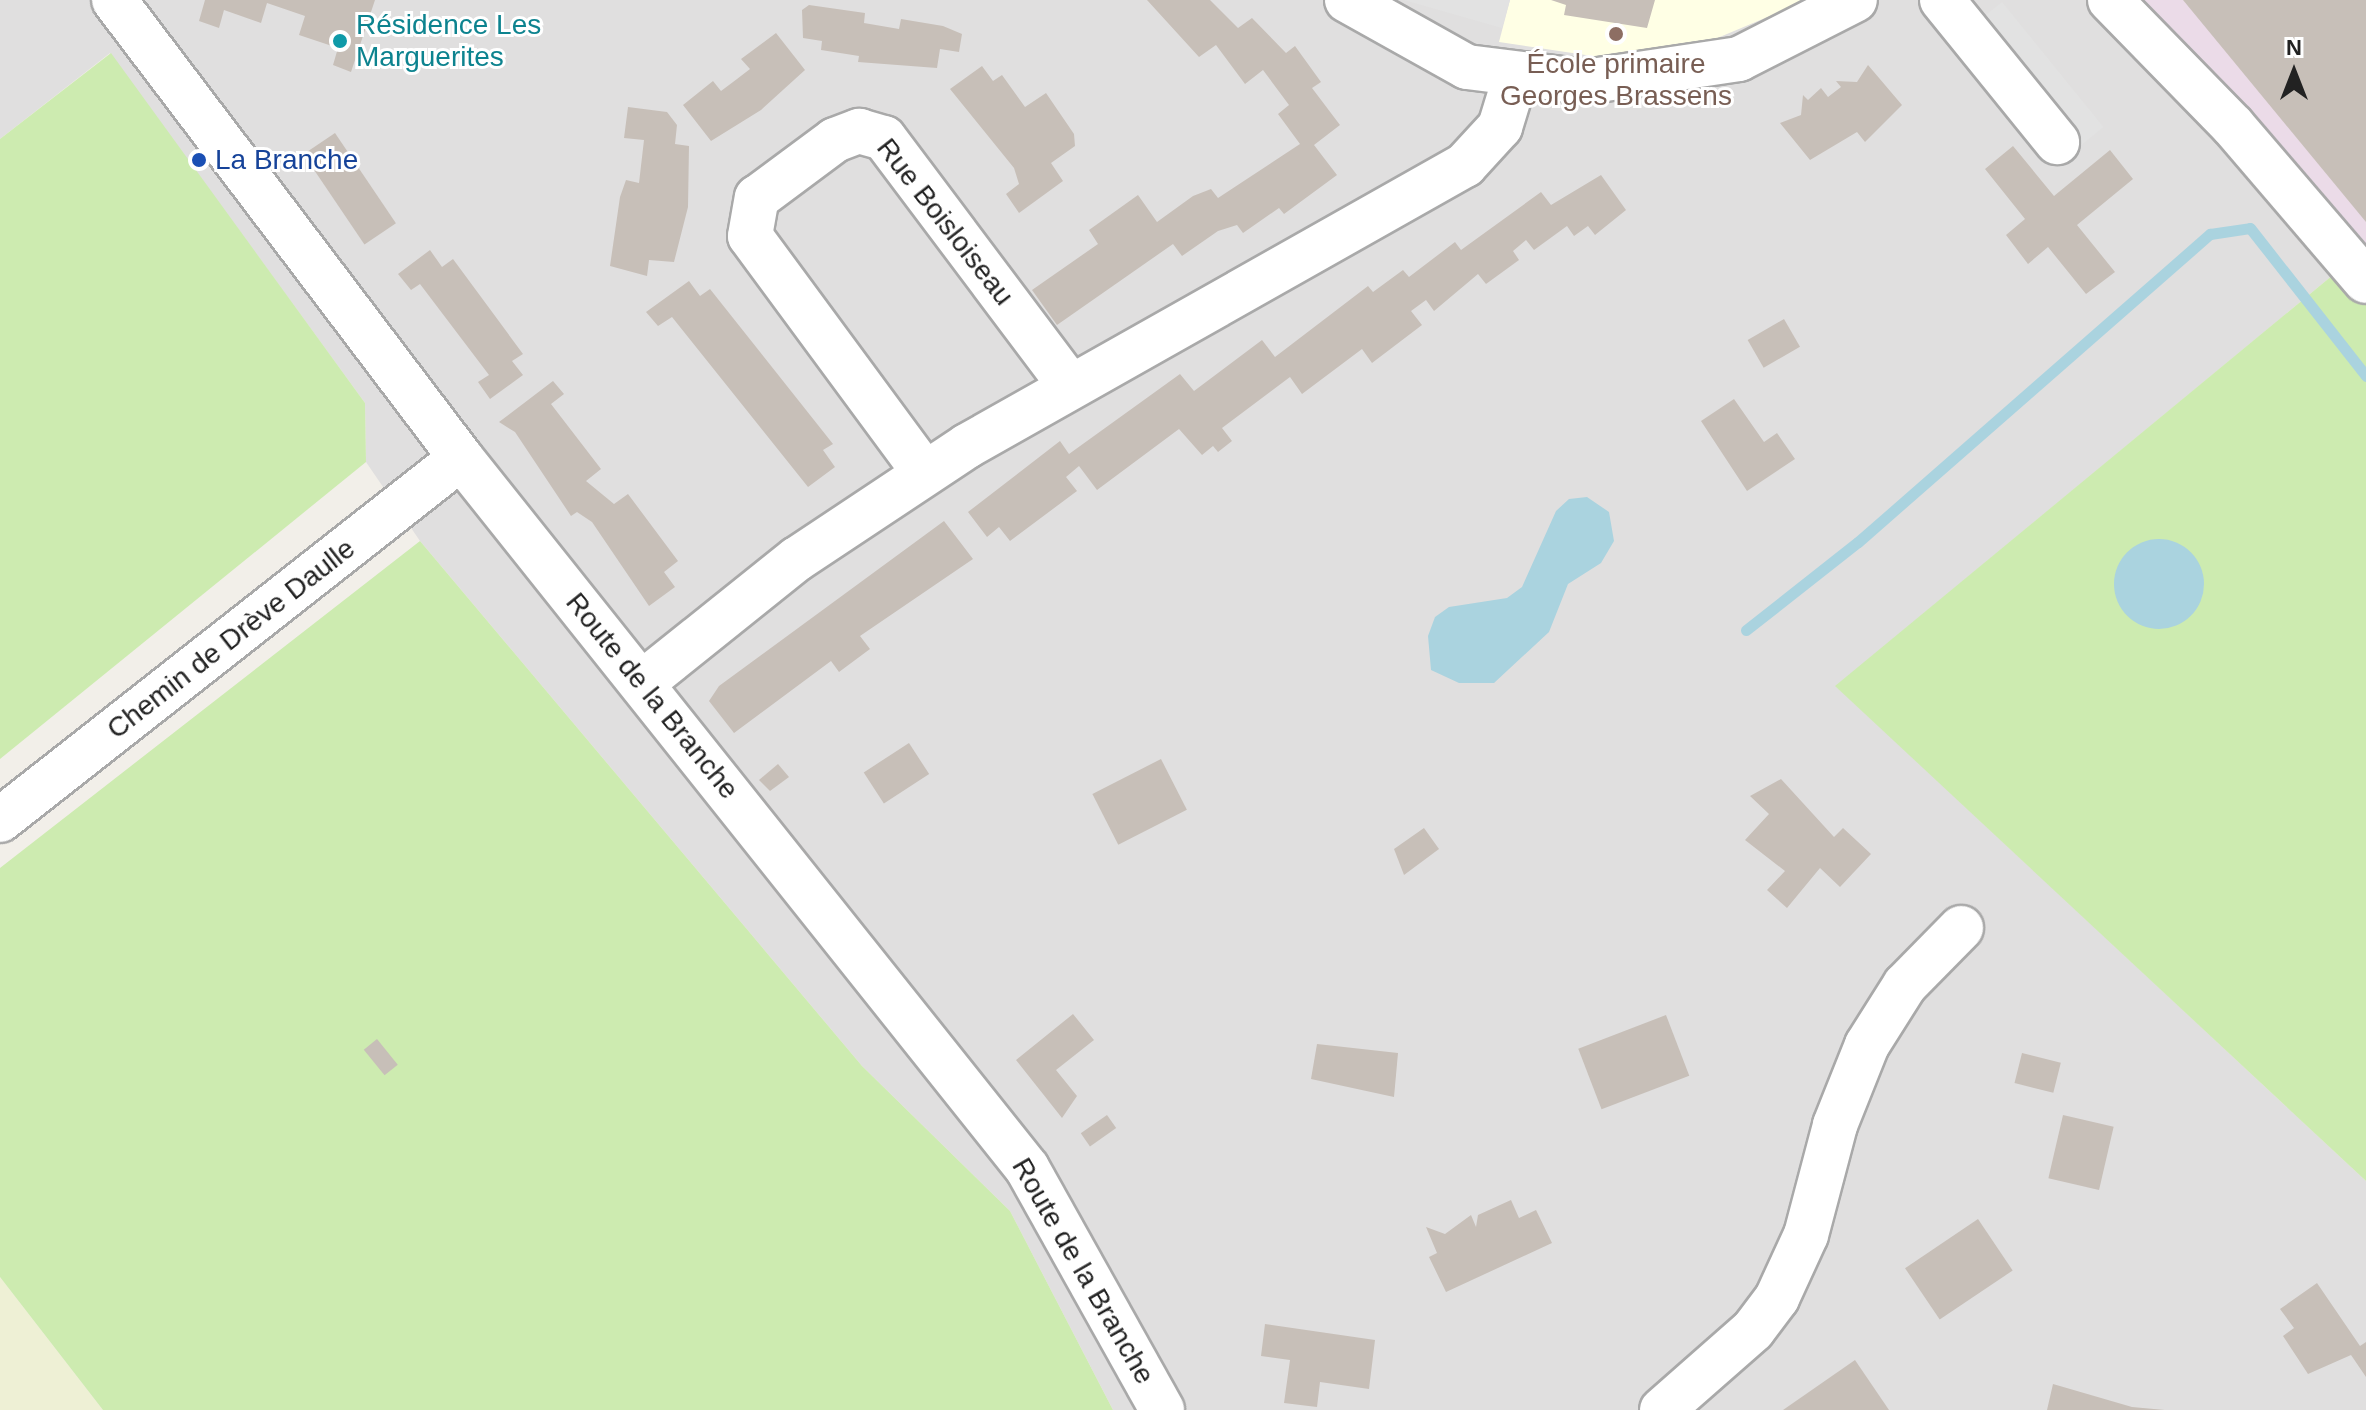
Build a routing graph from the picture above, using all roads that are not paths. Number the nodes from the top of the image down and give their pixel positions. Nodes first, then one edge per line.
1 (114, 0) edge
2 (1347, 0) edge
3 (1855, 0) edge
4 (1942, 0) edge
5 (2110, 0) edge
6 (1515, 78) junction
7 (2057, 142) dead end
8 (2366, 281) edge
9 (1069, 384) junction
10 (461, 458) junction
11 (924, 472) junction
12 (642, 683) junction
13 (0, 820) edge
14 (1961, 928) dead end
15 (1162, 1410) edge
16 (1662, 1410) edge

1 - 10 street, Route de la Branche
2 - 6 street
3 - 6 street
4 - 7 street
5 - 8 street
6 - 9 street
9 - 11 street
9 - 11 street, Rue Boisloiseau
10 - 12 street, Route de la Branche
10 - 13 street, Chemin de Drève Daulle
11 - 12 street
12 - 15 street, Route de la Branche
14 - 16 street

